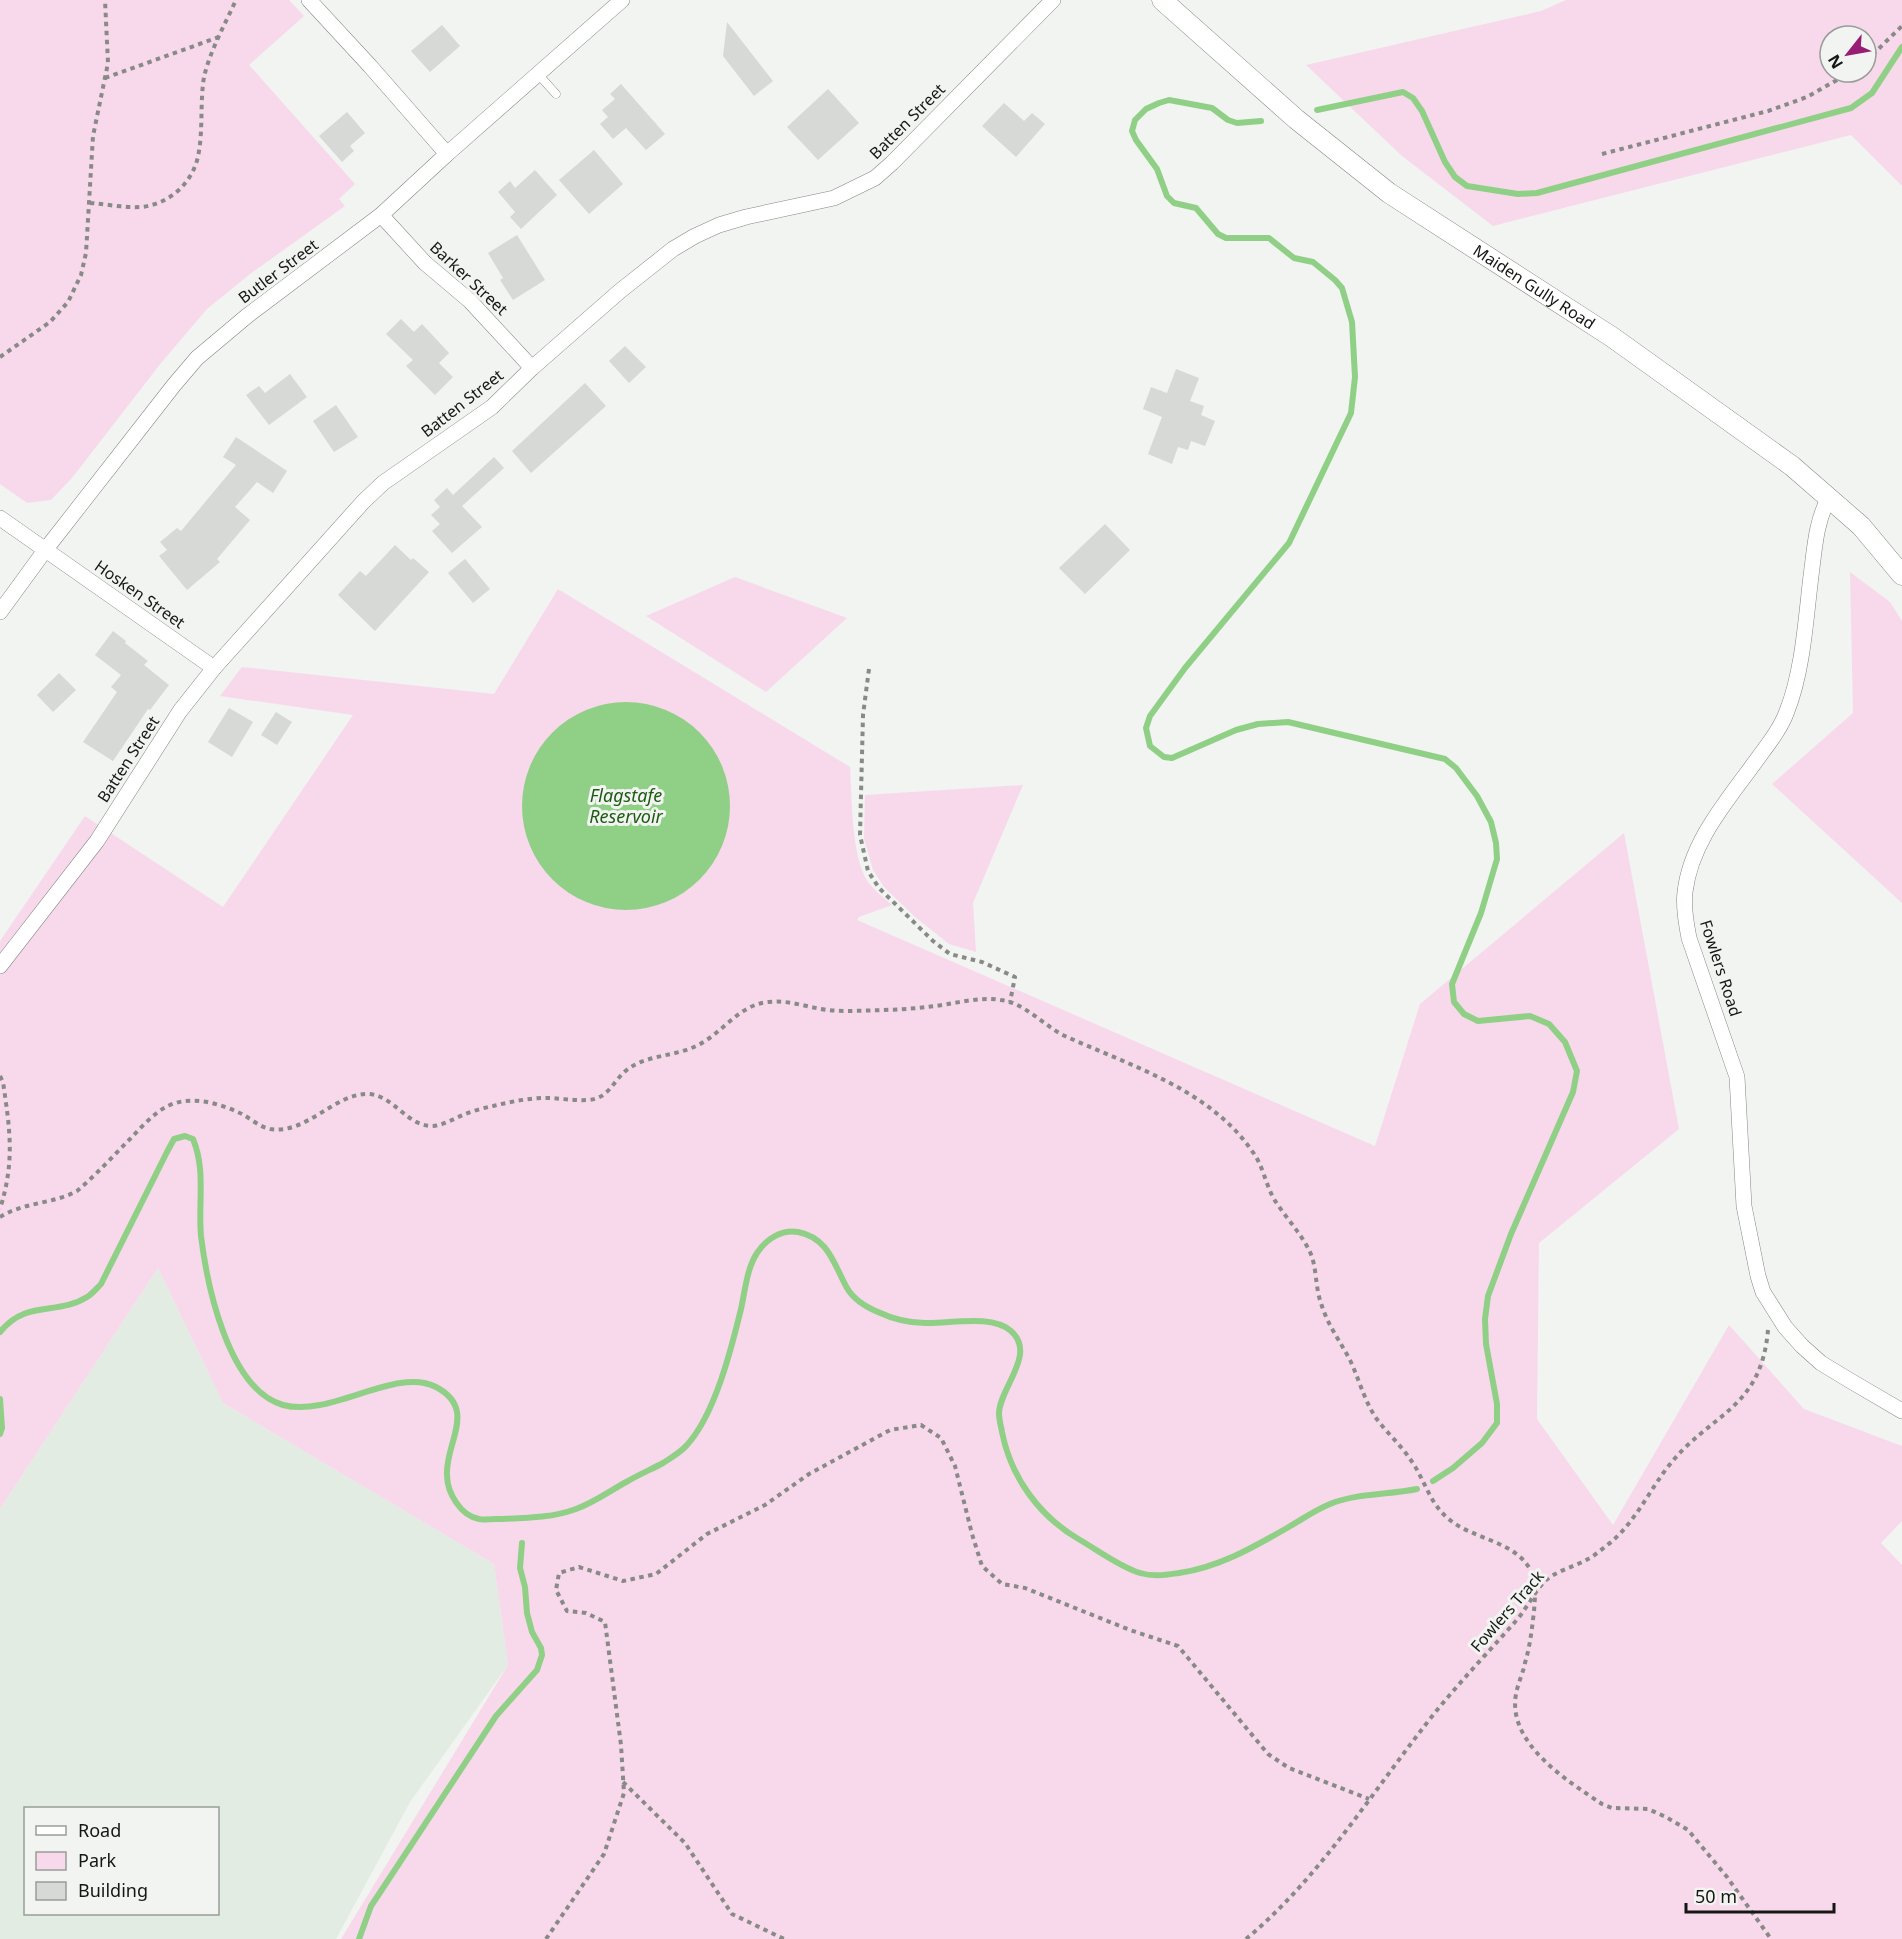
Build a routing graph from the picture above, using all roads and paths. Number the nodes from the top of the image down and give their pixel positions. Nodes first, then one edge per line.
1 (105, 0) edge
2 (236, 0) edge
3 (309, 0) edge
4 (622, 0) edge
5 (1053, 0) edge
6 (1162, 0) edge
7 (1902, 26) edge
8 (219, 38) junction
9 (1878, 49) edge
10 (538, 74) junction
11 (104, 79) junction
12 (1830, 84) edge
13 (556, 94) dead end
14 (447, 154) junction
15 (1602, 154) dead end
16 (90, 203) junction
17 (381, 215) junction
18 (0, 357) edge
19 (532, 368) junction
20 (1829, 497) junction
21 (0, 518) edge
22 (46, 549) junction
23 (1902, 575) edge
24 (0, 612) edge
25 (214, 668) junction
26 (869, 669) dead end
27 (0, 966) edge
28 (1010, 1002) junction
29 (0, 1076) edge
30 (0, 1209) edge
31 (0, 1217) edge
32 (1770, 1306) junction
33 (1902, 1411) edge
34 (1535, 1595) junction
35 (623, 1782) junction
36 (1369, 1799) junction
37 (546, 1939) edge
38 (784, 1939) edge
39 (1246, 1939) edge
40 (1771, 1939) edge

1 - 11 path
2 - 8 path
3 - 14 street
4 - 10 street, Butler Street
5 - 19 street, Batten Street
6 - 20 street, Maiden Gully Road
7 - 9 path
8 - 11 path
8 - 16 path
10 - 13 lane
10 - 14 street, Butler Street
11 - 16 path
12 - 15 path
14 - 17 street, Butler Street
16 - 18 path
17 - 19 street, Barker Street
17 - 22 street, Butler Street
19 - 25 street, Batten Street
20 - 23 street, Maiden Gully Road
20 - 32 street, Fowlers Road
21 - 22 street, Hosken Street
22 - 24 street, Butler Street
22 - 25 street, Hosken Street
25 - 27 street, Batten Street
26 - 28 path
28 - 31 path
28 - 34 path
29 - 30 path
32 - 33 street, Fowlers Road
32 - 34 path, Fowlers Track
34 - 36 path, Fowlers Track
34 - 40 path
35 - 36 path
35 - 37 path
35 - 38 path
36 - 39 path, Fowlers Track

